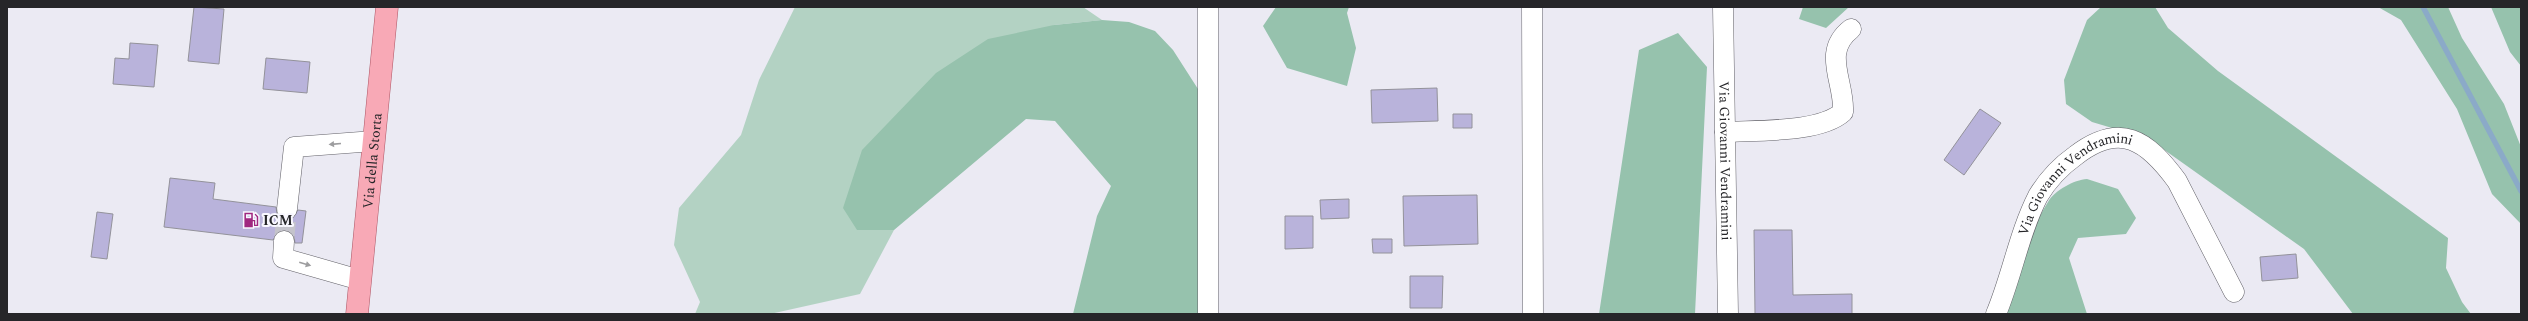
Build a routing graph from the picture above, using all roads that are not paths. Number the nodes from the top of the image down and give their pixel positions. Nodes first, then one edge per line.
1 (387, 7) edge
2 (1208, 7) edge
3 (1532, 7) edge
4 (1723, 7) edge
5 (1851, 29) dead end
6 (1725, 132) junction
7 (374, 140) junction
8 (287, 209) tunnel mouth
9 (284, 241) tunnel mouth
10 (360, 280) junction
11 (2234, 292) dead end
12 (357, 314) edge
13 (1208, 314) edge
14 (1533, 314) edge
15 (1728, 314) edge
16 (1996, 314) edge

1 - 7 main road, Via della Storta
2 - 13 street
3 - 14 street
4 - 6 street, Via Giovanni Vendramini
5 - 6 street
6 - 15 street, Via Giovanni Vendramini
7 -> 8 street
7 - 10 main road, Via della Storta
9 -> 10 street
10 - 12 main road, Via della Storta
11 - 16 street, Via Giovanni Vendramini

